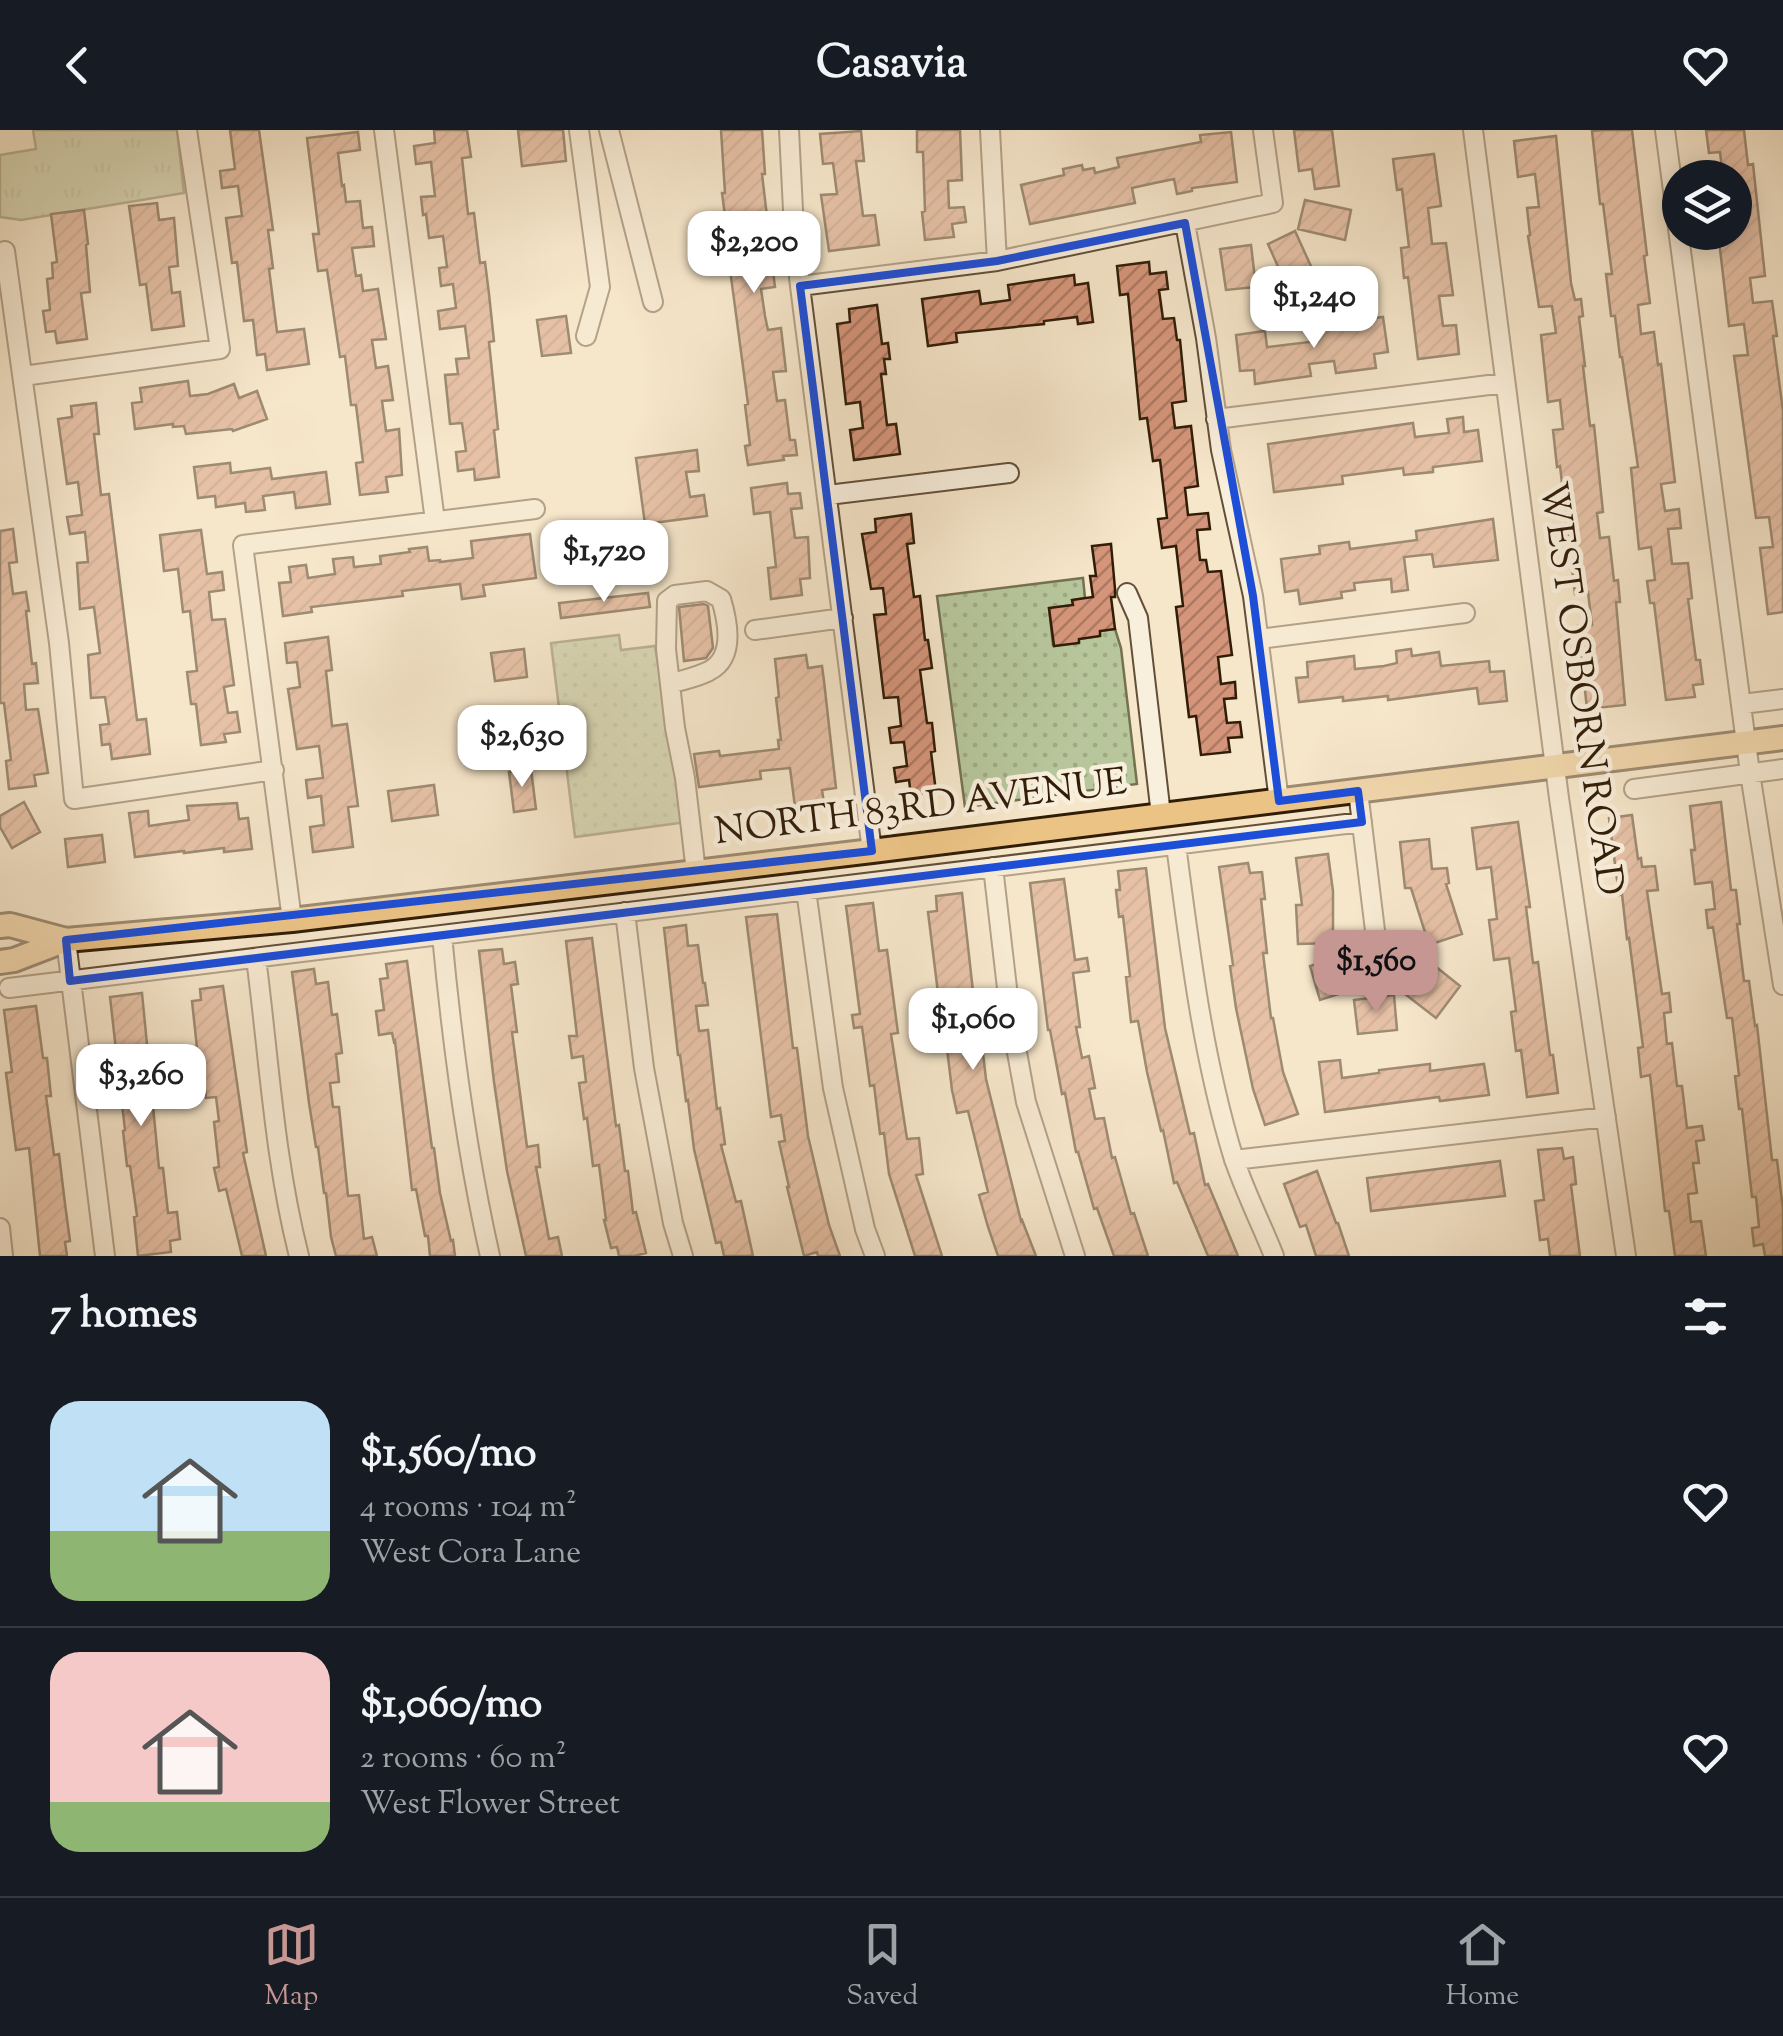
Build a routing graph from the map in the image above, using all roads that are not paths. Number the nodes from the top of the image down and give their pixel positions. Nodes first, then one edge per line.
1 (188, 130) edge
2 (384, 130) edge
3 (579, 130) edge
4 (609, 130) edge
5 (789, 130) edge
6 (990, 130) edge
7 (1263, 130) edge
8 (1473, 130) edge
9 (1665, 130) edge
10 (1185, 223) junction
11 (4, 251) dead end
12 (997, 262) junction
13 (800, 286) junction
14 (653, 302) dead end
15 (586, 336) dead end
16 (22, 376) junction
17 (1506, 384) junction
18 (1216, 419) junction
19 (1010, 473) dead end
20 (828, 495) junction
21 (535, 508) dead end
22 (435, 521) junction
23 (1127, 594) dead end
24 (1464, 613) dead end
25 (843, 618) junction
26 (755, 630) dead end
27 (1259, 639) junction
28 (670, 684) junction
29 (1783, 699) edge
30 (1742, 704) junction
31 (1783, 738) edge
32 (1746, 743) junction
33 (1555, 766) junction
34 (1783, 769) edge
35 (274, 770) junction
36 (1750, 773) junction
37 (1634, 789) dead end
38 (1358, 791) junction
39 (1279, 801) junction
40 (1161, 816) junction
41 (1362, 822) junction
42 (1176, 844) junction
43 (872, 851) junction
44 (993, 867) junction
45 (696, 872) junction
46 (806, 890) junction
47 (624, 912) junction
48 (292, 920) junction
49 (0, 926) edge
50 (442, 935) junction
51 (66, 940) junction
52 (1377, 947) dead end
53 (256, 958) junction
54 (0, 962) edge
55 (70, 980) junction
56 (1783, 984) edge
57 (9, 988) dead end
58 (1606, 1116) junction
59 (1234, 1160) junction
60 (0, 1228) edge
61 (3, 1256) edge
62 (105, 1256) edge
63 (299, 1256) edge
64 (490, 1256) edge
65 (683, 1256) edge
66 (875, 1256) edge
67 (1075, 1256) edge
68 (1274, 1256) edge
69 (1626, 1256) edge

1 - 16 street
2 - 22 street
3 - 15 street
4 - 14 street
5 - 13 street
6 - 12 street
7 - 10 street
8 - 17 street, WEST OSBORN ROAD
9 - 30 street
10 - 12 street
10 - 18 street
11 - 16 street
12 - 13 street
13 - 20 street
16 - 35 street
17 - 18 street
17 - 33 street, WEST OSBORN ROAD
18 - 27 street
19 - 20 street
20 - 25 street
21 - 22 street
22 - 35 street
23 - 40 street
24 - 27 street
25 - 26 street
25 - 43 street
27 - 39 street
28 - 28 street
28 - 45 street
29 - 30 street
30 - 32 street
31 - 32 main road, NORTH 83RD AVENUE
32 - 33 main road, NORTH 83RD AVENUE
32 - 36 street
33 - 38 main road, NORTH 83RD AVENUE
33 - 58 street, WEST OSBORN ROAD
34 - 36 street
35 - 48 street
36 - 37 street
36 - 56 street
38 - 39 main road, NORTH 83RD AVENUE
38 - 41 street
39 - 40 main road, NORTH 83RD AVENUE
40 - 43 main road, NORTH 83RD AVENUE
41 - 42 street, NORTH 83RD AVENUE
41 - 52 street
42 - 44 street, NORTH 83RD AVENUE
42 - 59 street
43 - 45 main road, NORTH 83RD AVENUE
44 - 46 street, NORTH 83RD AVENUE
44 - 67 street
45 - 48 main road, NORTH 83RD AVENUE
46 - 47 street, NORTH 83RD AVENUE
46 - 66 street
47 - 50 street, NORTH 83RD AVENUE
47 - 65 street
48 - 51 main road, NORTH 83RD AVENUE
49 - 51 main road, NORTH 83RD AVENUE
50 - 53 street, NORTH 83RD AVENUE
50 - 64 street
51 - 54 main road, NORTH 83RD AVENUE
51 - 55 street
53 - 55 street, NORTH 83RD AVENUE
53 - 63 street
55 - 57 street, NORTH 83RD AVENUE
55 - 62 street
58 - 59 street
58 - 69 street, WEST OSBORN ROAD
59 - 68 street
60 - 61 street

